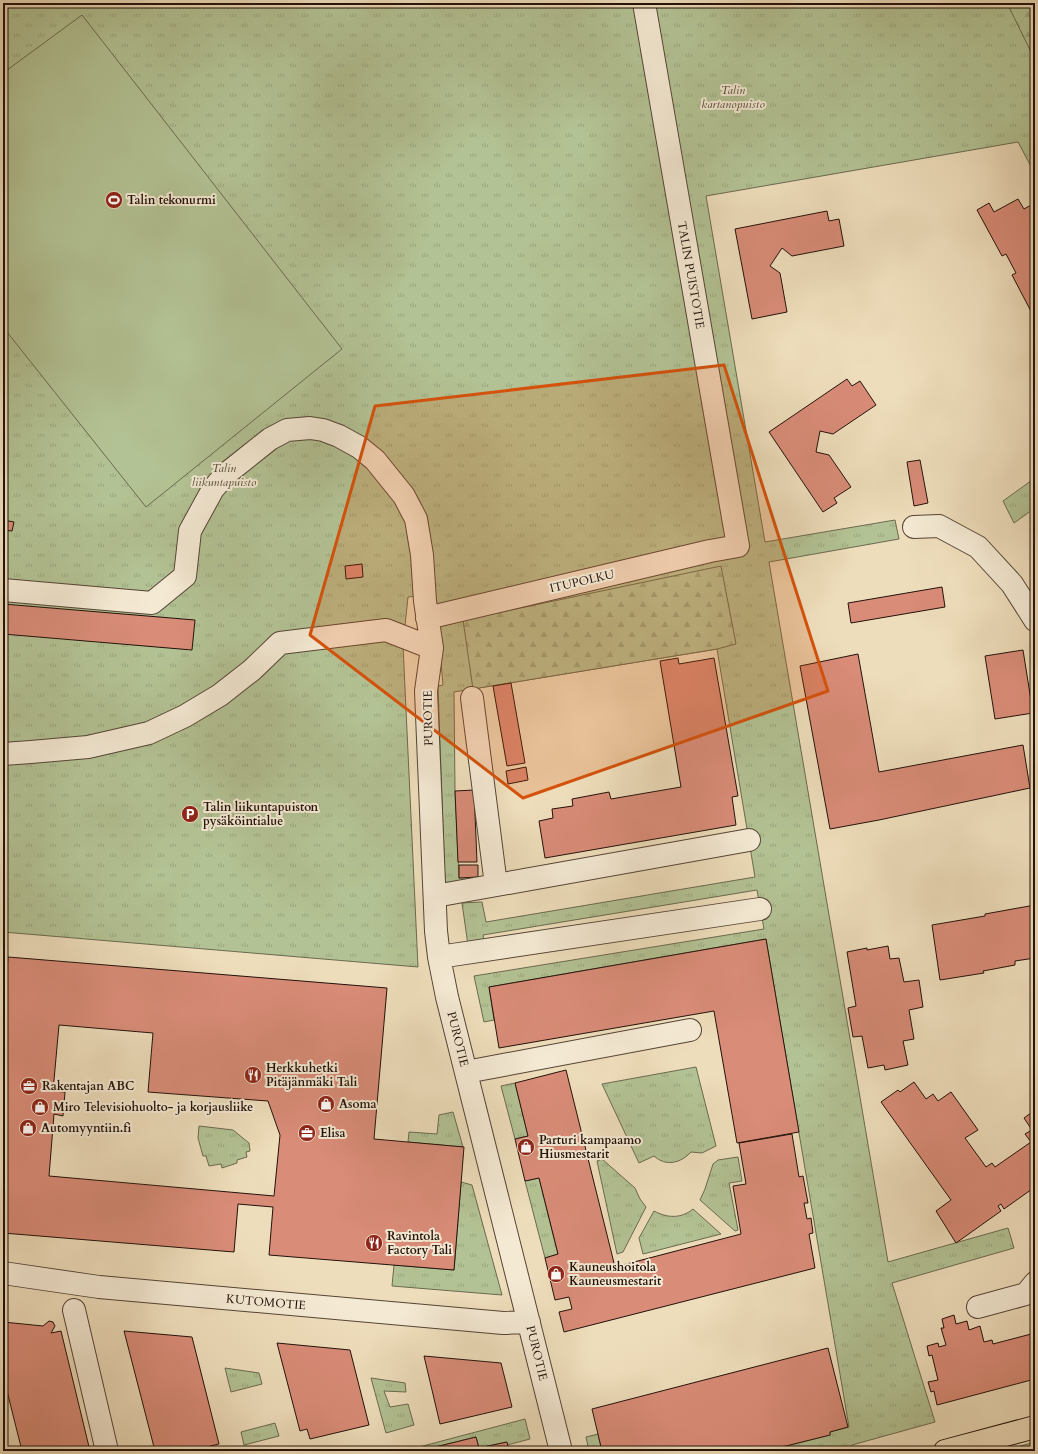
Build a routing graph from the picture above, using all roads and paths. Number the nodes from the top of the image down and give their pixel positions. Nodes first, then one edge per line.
1 (644, 3) edge
2 (914, 527) dead end
3 (738, 546) joint
4 (3, 590) edge
5 (427, 618) junction
6 (1035, 620) edge
7 (432, 648) junction
8 (472, 698) dead end
9 (3, 754) edge
10 (749, 840) dead end
11 (496, 885) junction
12 (435, 896) junction
13 (760, 909) dead end
14 (439, 957) junction
15 (690, 1030) dead end
16 (466, 1072) junction
17 (3, 1273) edge
18 (1035, 1283) edge
19 (978, 1307) dead end
20 (74, 1310) dead end
21 (529, 1322) junction
22 (1035, 1427) edge
23 (107, 1451) edge
24 (561, 1451) edge
25 (945, 1451) edge

1 - 3 street, TALIN PUISTOTIE
2 - 6 street
3 - 5 street, ITUPOLKU
4 - 5 street, PUROTIE
5 - 7 street, PUROTIE
7 - 9 street
7 - 12 street, PUROTIE
8 - 11 street
10 - 11 street
11 - 12 street
12 - 14 street, PUROTIE
13 - 14 street
14 - 16 street, PUROTIE
15 - 16 street
16 - 21 street, PUROTIE
17 - 21 street, KUTOMOTIE
18 - 19 street
20 - 23 street
21 - 24 street, PUROTIE
22 - 25 main road

